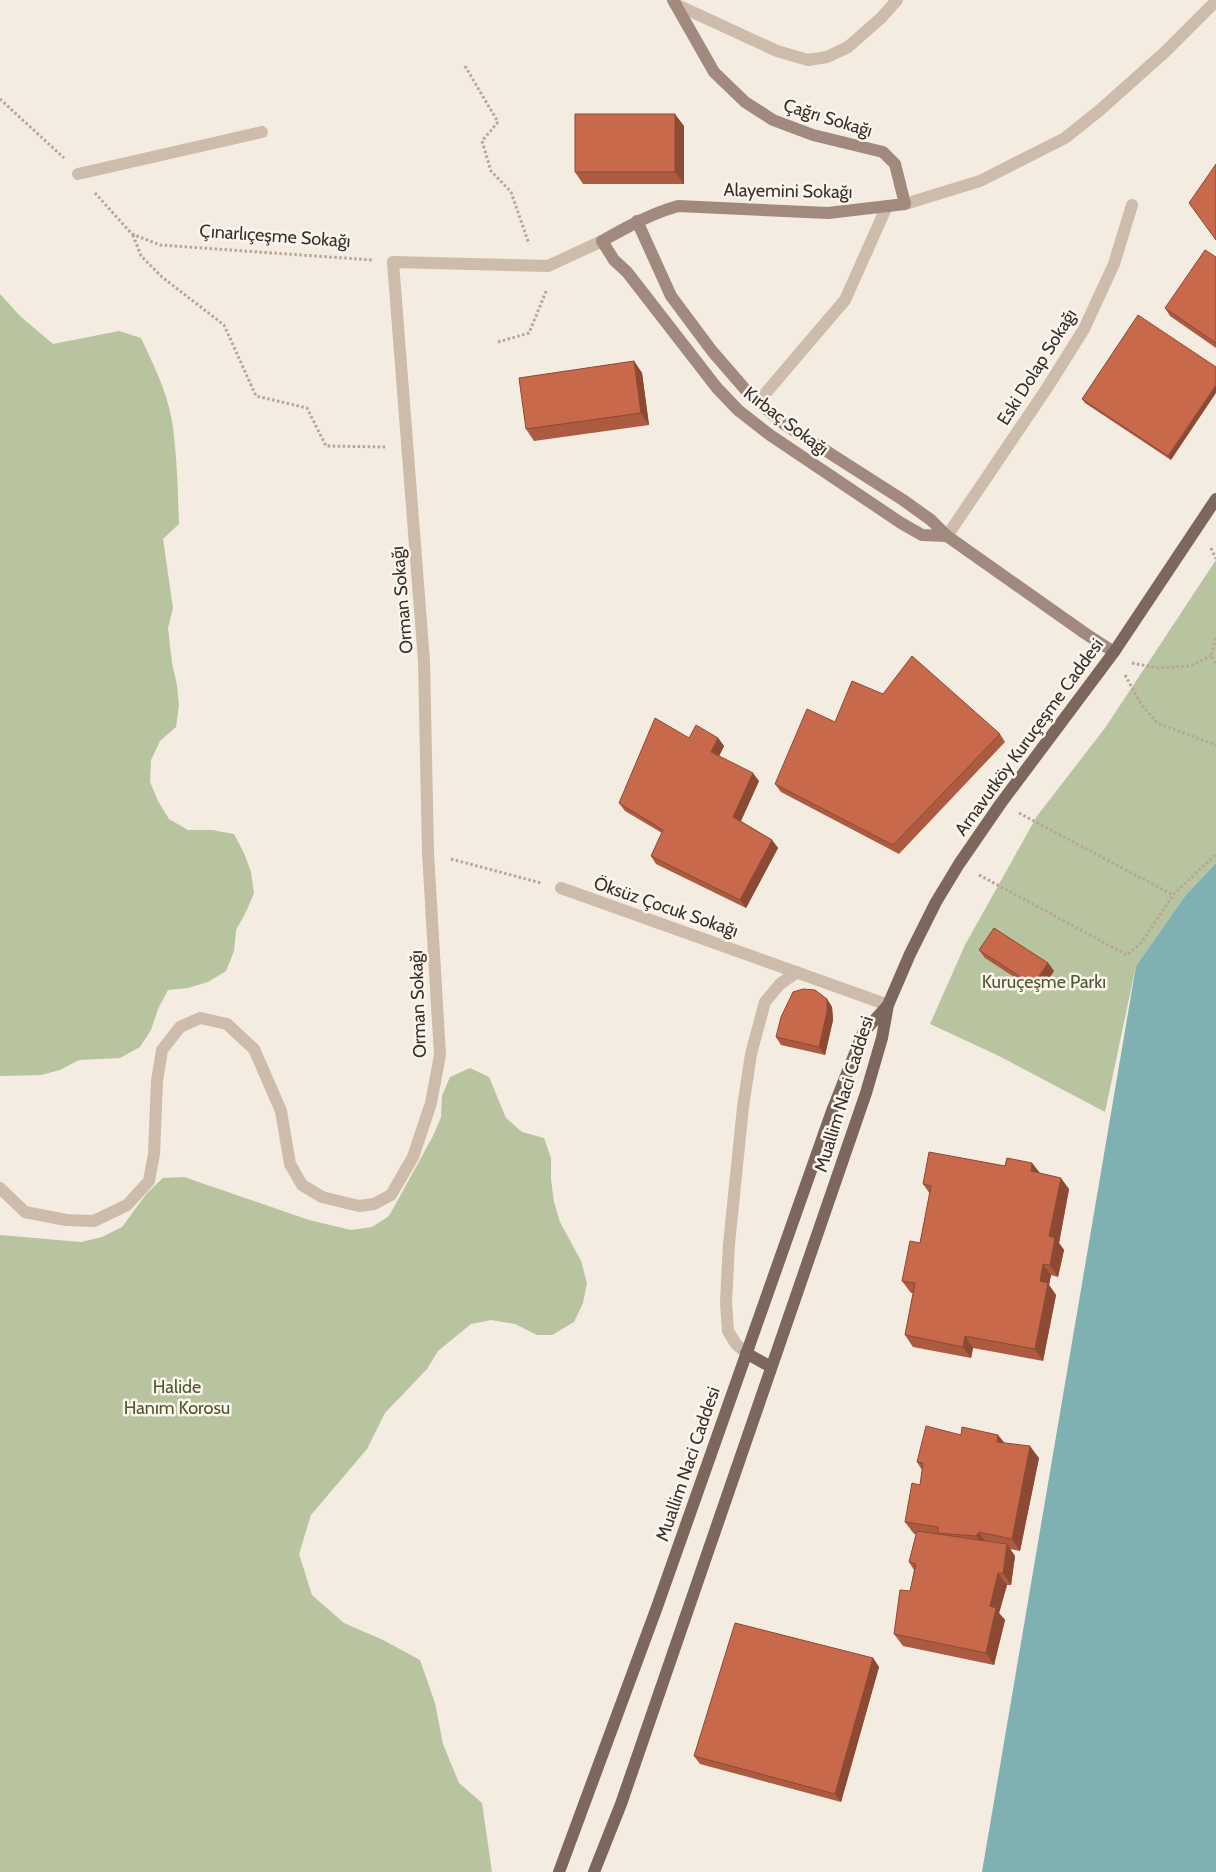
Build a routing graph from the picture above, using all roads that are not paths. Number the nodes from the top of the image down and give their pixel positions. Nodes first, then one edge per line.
1 (897, 0) edge
2 (1216, 1) edge
3 (674, 2) edge
4 (262, 132) dead end
5 (78, 174) road end
6 (905, 204) junction
7 (1132, 205) dead end
8 (887, 206) junction
9 (637, 221) junction
10 (602, 241) junction
11 (758, 402) junction
12 (777, 418) junction
13 (766, 433) junction
14 (1216, 499) edge
15 (947, 536) junction
16 (1114, 652) junction
17 (561, 888) road end
18 (797, 972) junction
19 (888, 1005) junction
20 (0, 1188) edge
21 (746, 1353) junction
22 (771, 1366) junction
23 (559, 1872) edge
24 (594, 1872) edge

1 - 3 street
2 - 6 street, Alayemini Sokağı
3 - 6 street, Çağrı Sokağı
4 - 5 street
6 - 8 street, Alayemini Sokağı
7 - 15 street, Eski Dolap Sokağı
8 - 9 street, Alayemini Sokağı
8 - 11 street
9 - 10 street, Alayemini Sokağı
9 - 11 street, Kırbaç Sokağı
10 - 13 street, Kırbaç Sokağı
10 - 20 street, Orman Sokağı
11 - 12 street, Kırbaç Sokağı
12 - 13 street
12 - 15 street, Kırbaç Sokağı
13 - 15 street, Kırbaç Sokağı
14 - 16 main road, Arnavutköy Kuruçeşme Caddesi
15 - 16 street, Kırbaç Sokağı
16 - 19 main road, Arnavutköy Kuruçeşme Caddesi
17 - 18 street, Öksüz Çocuk Sokağı
18 - 19 street, Öksüz Çocuk Sokağı
18 - 21 street
19 - 21 main road, Muallim Naci Caddesi
19 - 22 main road, Muallim Naci Caddesi
21 - 22 main road
21 - 23 main road, Muallim Naci Caddesi
22 - 24 main road, Muallim Naci Caddesi

